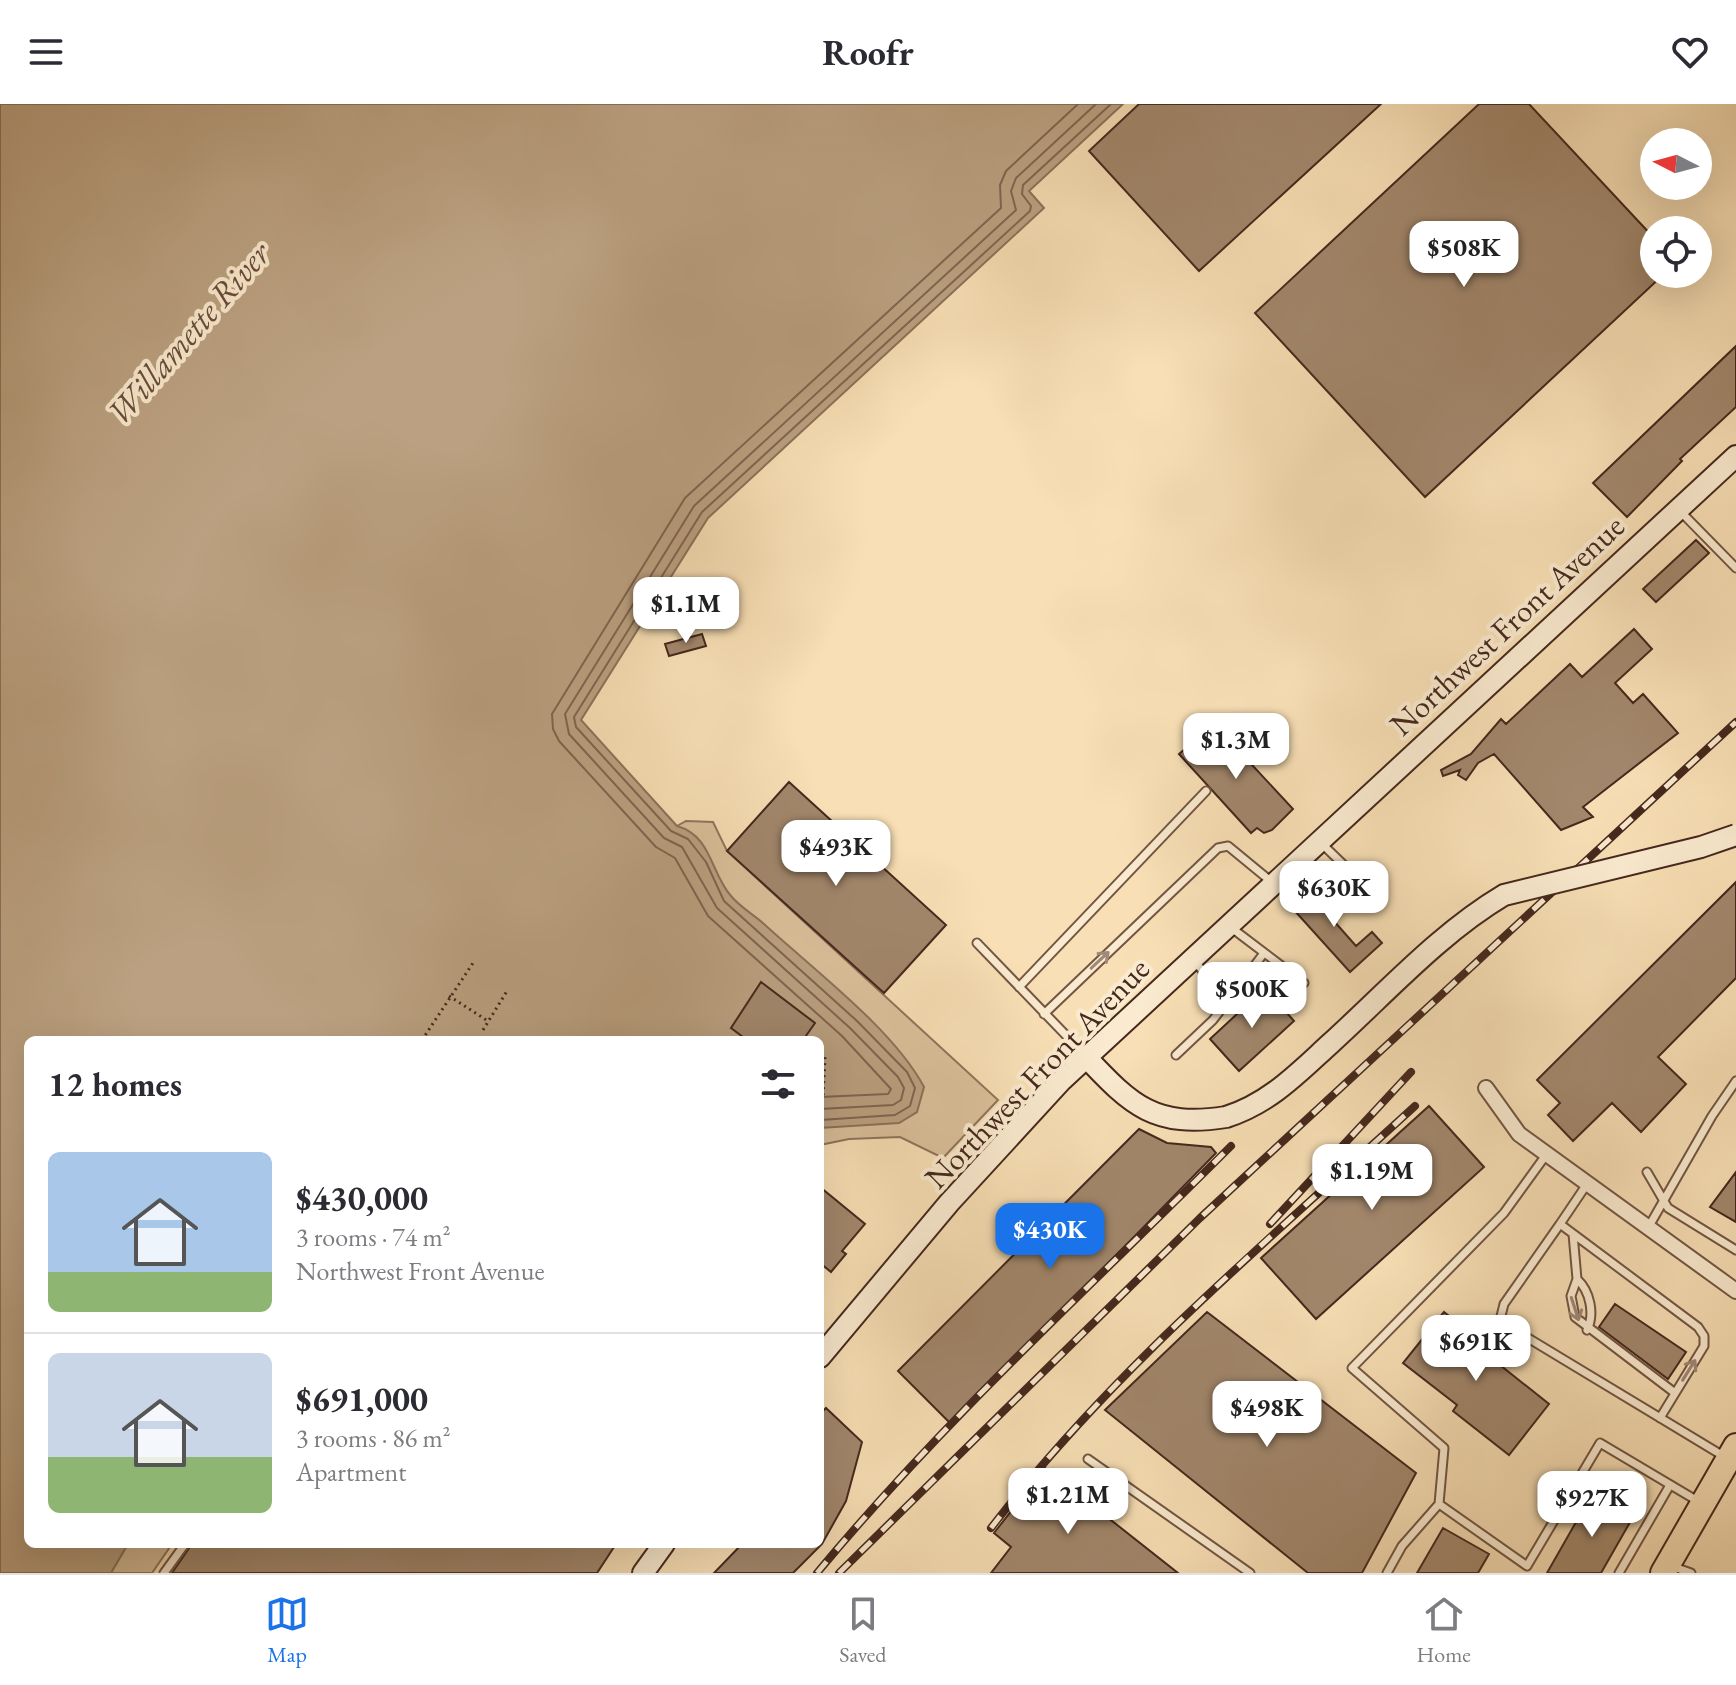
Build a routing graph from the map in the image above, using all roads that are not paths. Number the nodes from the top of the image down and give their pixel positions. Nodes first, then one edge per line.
1 (1736, 456) edge
2 (1678, 509) junction
3 (1736, 568) edge
4 (1206, 791) dead end
5 (1736, 835) edge
6 (1318, 840) junction
7 (1273, 883) junction
8 (1380, 900) dead end
9 (1228, 925) junction
10 (977, 943) dead end
11 (1264, 953) junction
12 (1192, 959) junction
13 (1304, 983) dead end
14 (1019, 987) junction
15 (1228, 1000) junction
16 (1044, 1014) junction
17 (1176, 1055) dead end
18 (1086, 1057) junction
19 (1736, 1081) edge
20 (1486, 1088) dead end
21 (1546, 1155) junction
22 (1647, 1172) dead end
23 (1587, 1184) junction
24 (1662, 1202) junction
25 (1560, 1224) junction
26 (1648, 1228) junction
27 (1573, 1234) junction
28 (1736, 1250) edge
29 (1577, 1279) junction
30 (1736, 1291) edge
31 (1587, 1330) junction
32 (824, 1352) edge
33 (1675, 1393) junction
34 (1660, 1418) junction
35 (1732, 1452) edge
36 (1088, 1459) dead end
37 (1670, 1485) junction
38 (1439, 1504) junction
39 (1702, 1504) junction
40 (182, 1548) edge
41 (661, 1548) edge
42 (1665, 1569) edge
43 (164, 1573) edge
44 (643, 1573) edge
45 (1250, 1573) edge
46 (1387, 1573) edge
47 (1619, 1573) edge
48 (1691, 1573) edge

1 - 2 main road, Northwest Front Avenue
2 - 3 lane
2 - 6 main road, Northwest Front Avenue
4 - 14 lane
5 - 18 main road, bridge
6 - 7 main road, Northwest Front Avenue
6 - 8 lane
7 - 9 main road, Northwest Front Avenue
16 -> 7 lane
9 - 11 lane
9 - 12 main road, Northwest Front Avenue
10 - 14 lane
11 - 13 lane
11 - 15 lane
12 - 15 lane
12 - 18 main road, Northwest Front Avenue
14 - 16 lane
15 - 17 lane
16 - 18 lane
18 - 32 main road, Northwest Front Avenue
19 - 24 lane
20 - 21 street
21 - 23 street
21 - 38 lane
22 - 24 lane
23 - 25 lane
23 - 26 street
24 - 26 lane
24 - 28 lane
25 - 27 lane
25 - 34 lane
26 - 30 street
27 - 29 lane
33 -> 27 lane
29 - 31 lane
29 -> 31 lane
31 - 33 lane
33 - 34 lane
34 - 35 lane
35 - 39 highway
36 - 45 lane
37 - 38 lane
37 - 39 lane
37 - 47 lane
38 - 46 lane
39 - 42 highway
40 - 43 lane
41 - 44 main road
42 - 48 lane

